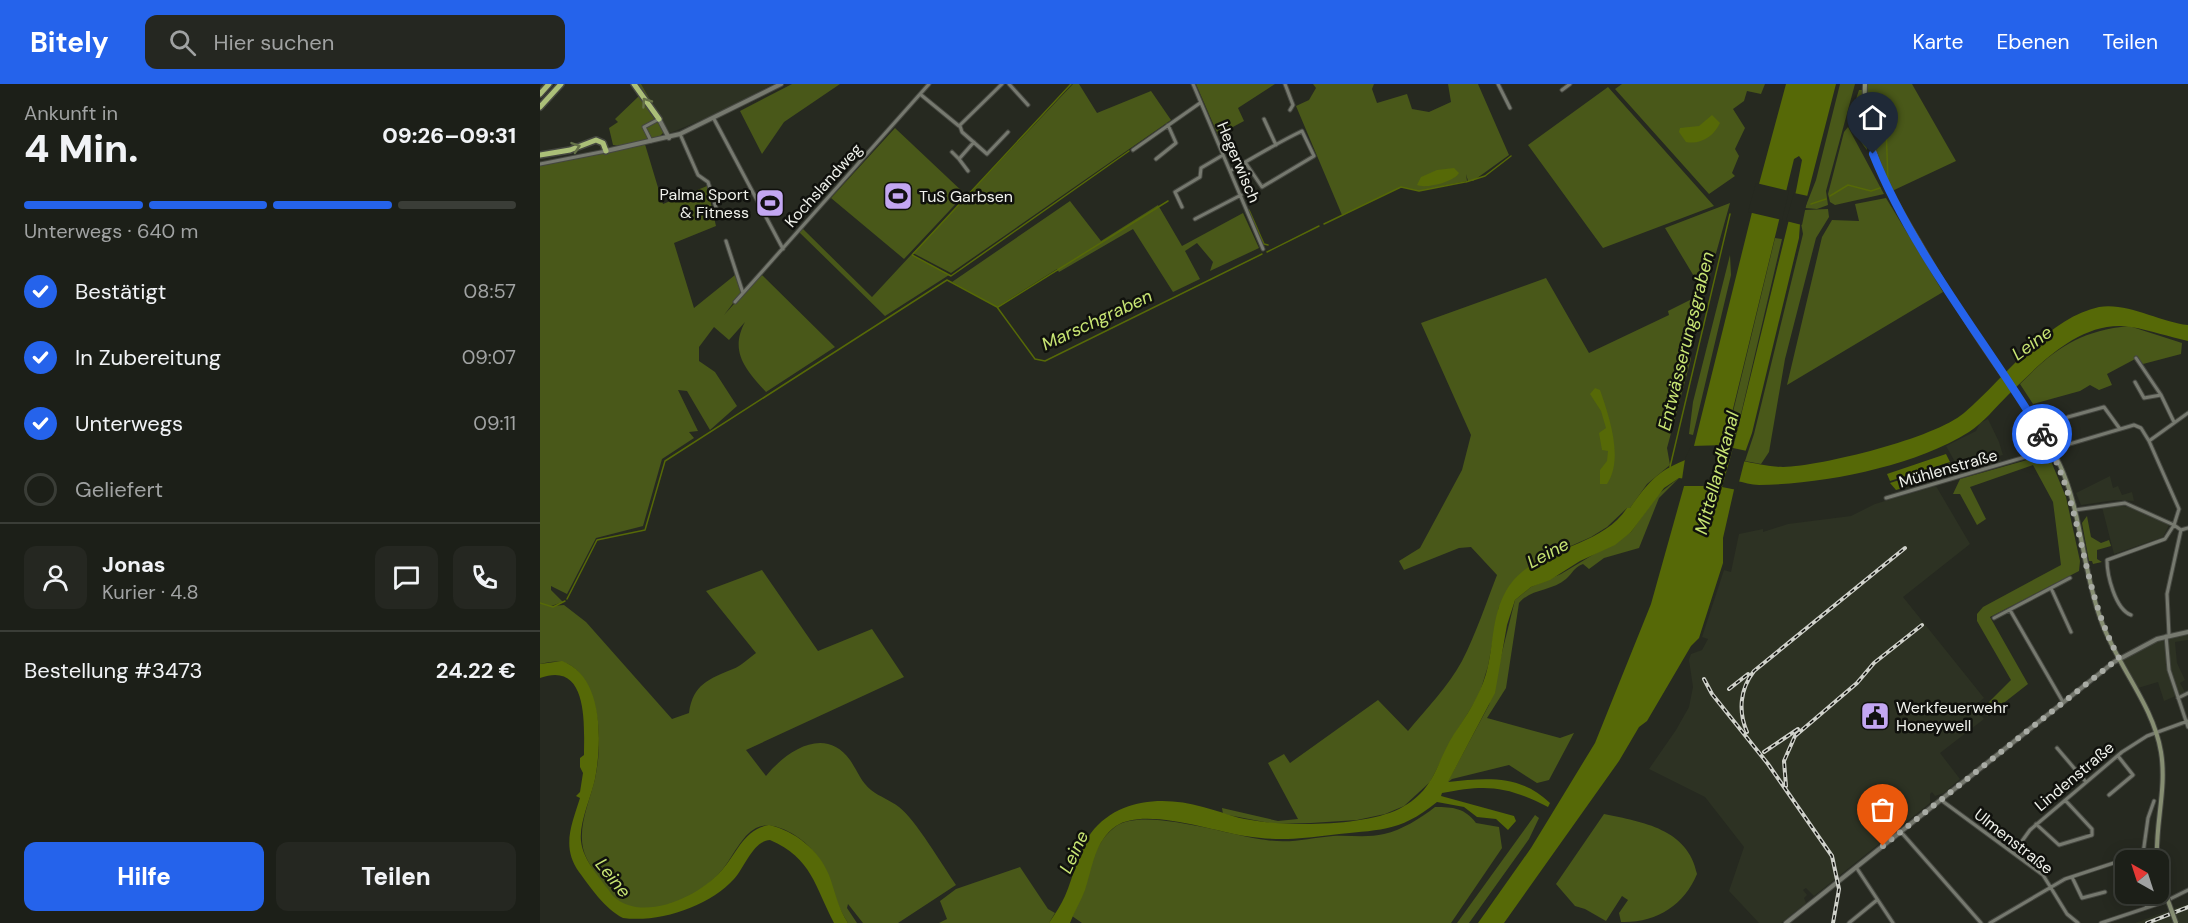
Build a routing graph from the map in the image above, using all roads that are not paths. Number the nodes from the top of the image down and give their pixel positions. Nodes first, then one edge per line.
1 (549, 84) edge
2 (561, 84) edge
3 (634, 84) edge
4 (781, 84) edge
5 (929, 84) edge
6 (1002, 84) edge
7 (1009, 84) edge
8 (1193, 84) edge
9 (1285, 84) edge
10 (1498, 84) edge
11 (1569, 84) edge
12 (1865, 84) edge
13 (1563, 90) dead end
14 (540, 94) edge
15 (920, 94) junction
16 (1201, 102) junction
17 (1028, 105) dead end
18 (540, 107) edge
19 (1510, 108) dead end
20 (1290, 110) dead end
21 (714, 119) junction
22 (1264, 119) dead end
23 (659, 120) junction
24 (1168, 125) junction
25 (960, 126) junction
26 (1008, 132) dead end
27 (680, 134) junction
28 (669, 138) junction
29 (652, 142) junction
30 (974, 142) junction
31 (1276, 145) junction
32 (1133, 150) dead end
33 (606, 151) junction
34 (952, 152) dead end
35 (540, 155) edge
36 (1223, 155) junction
37 (959, 159) junction
38 (1156, 159) dead end
39 (1245, 162) junction
40 (540, 164) edge
41 (968, 171) dead end
42 (1230, 171) junction
43 (1241, 195) junction
44 (1182, 207) dead end
45 (717, 211) dead end
46 (1194, 219) dead end
47 (726, 242) dead end
48 (783, 249) junction
49 (1263, 249) dead end
50 (742, 293) junction
51 (735, 302) dead end
52 (2136, 358) dead end
53 (2135, 382) dead end
54 (2161, 395) junction
55 (2188, 413) edge
56 (2174, 422) junction
57 (2059, 423) dead end
58 (2120, 429) junction
59 (2149, 441) junction
60 (2052, 450) junction
61 (1886, 498) dead end
62 (2075, 510) junction
63 (2174, 525) junction
64 (2188, 528) edge
65 (2181, 530) junction
66 (2070, 578) dead end
67 (2051, 588) junction
68 (2010, 610) junction
69 (2131, 615) dead end
70 (1994, 618) dead end
71 (2071, 632) dead end
72 (2188, 632) edge
73 (2168, 636) junction
74 (2119, 658) junction
75 (2188, 693) edge
76 (2178, 698) junction
77 (2063, 702) junction
78 (2187, 721) edge
79 (2188, 727) edge
80 (2156, 733) junction
81 (2057, 748) dead end
82 (2117, 756) junction
83 (2086, 782) junction
84 (2109, 795) dead end
85 (1941, 800) junction
86 (2065, 800) junction
87 (2154, 801) dead end
88 (2036, 825) junction
89 (1901, 832) junction
90 (2017, 848) dead end
91 (2142, 850) edge
92 (2158, 850) edge
93 (2115, 863) edge
94 (1856, 867) junction
95 (2072, 877) junction
96 (2052, 888) junction
97 (2188, 890) edge
98 (2105, 892) dead end
99 (1877, 900) junction
100 (2169, 903) edge
101 (2146, 906) joint
102 (1851, 922) edge
103 (1786, 923) edge
104 (1893, 923) edge
105 (1981, 923) edge
106 (1990, 923) edge
107 (2078, 923) edge
108 (2101, 923) edge
109 (2176, 923) edge

1 - 14 highway
2 - 18 highway
23 -> 3 highway
4 - 21 street
5 - 15 street, Kochslandweg
6 - 25 street
7 - 17 street
8 - 16 street, Hegerwisch
9 - 20 street
10 - 19 street
11 - 13 street
12 - 60 main road
15 - 25 street
15 - 48 street, Kochslandweg
16 - 24 street
16 - 36 street, Hegerwisch
21 - 27 street
21 - 48 street
22 - 31 street
23 - 28 street
23 - 29 street
24 - 32 street
24 - 38 street
25 - 30 street
26 - 30 street
27 - 28 street
27 - 45 street
28 - 29 street
29 - 33 street
30 - 37 street
31 - 39 street
31 - 39 street
35 -> 33 highway
33 - 40 street
34 - 37 street
36 - 42 street, Hegerwisch
36 - 44 street
37 - 41 street
39 - 42 street
42 - 43 street, Hegerwisch
43 - 46 street
43 - 49 street, Hegerwisch
47 - 50 street
48 - 50 street, Kochslandweg
50 - 51 street, Kochslandweg
52 - 54 street
53 - 54 street
54 - 56 street
55 - 56 street
56 - 59 street
57 - 58 street
58 - 59 street
58 - 60 street, Mühlenstraße
59 - 63 street
60 - 61 street, Mühlenstraße
60 - 62 main road
62 - 63 street
62 - 74 main road
63 - 65 street
63 - 69 street
64 - 65 street
65 - 73 street
66 - 67 street
67 - 68 street
67 - 71 street
68 - 70 street
68 - 77 street
72 - 73 street
73 - 74 street
73 - 76 street
74 - 77 street
74 - 80 main road
75 - 76 street
76 - 78 street
77 - 85 street
78 - 79 street
78 - 80 street, Lindenstraße
80 - 82 street, Lindenstraße
80 - 92 main road
81 - 83 street
82 - 83 street, Lindenstraße
82 - 84 street
83 - 86 street, Lindenstraße
85 - 89 street
85 - 96 street, Ulmenstraße
86 - 88 street, Lindenstraße
86 - 88 street
87 - 91 street
88 - 90 street, Lindenstraße
89 - 94 street
89 - 105 street
93 - 95 street, Ulmenstraße
94 - 99 street
94 - 103 street
95 - 96 street, Ulmenstraße
95 - 98 street
96 - 106 street
96 - 107 street
97 - 101 street
99 - 102 street
99 - 104 street
100 - 109 main road, bridge
101 - 108 street

